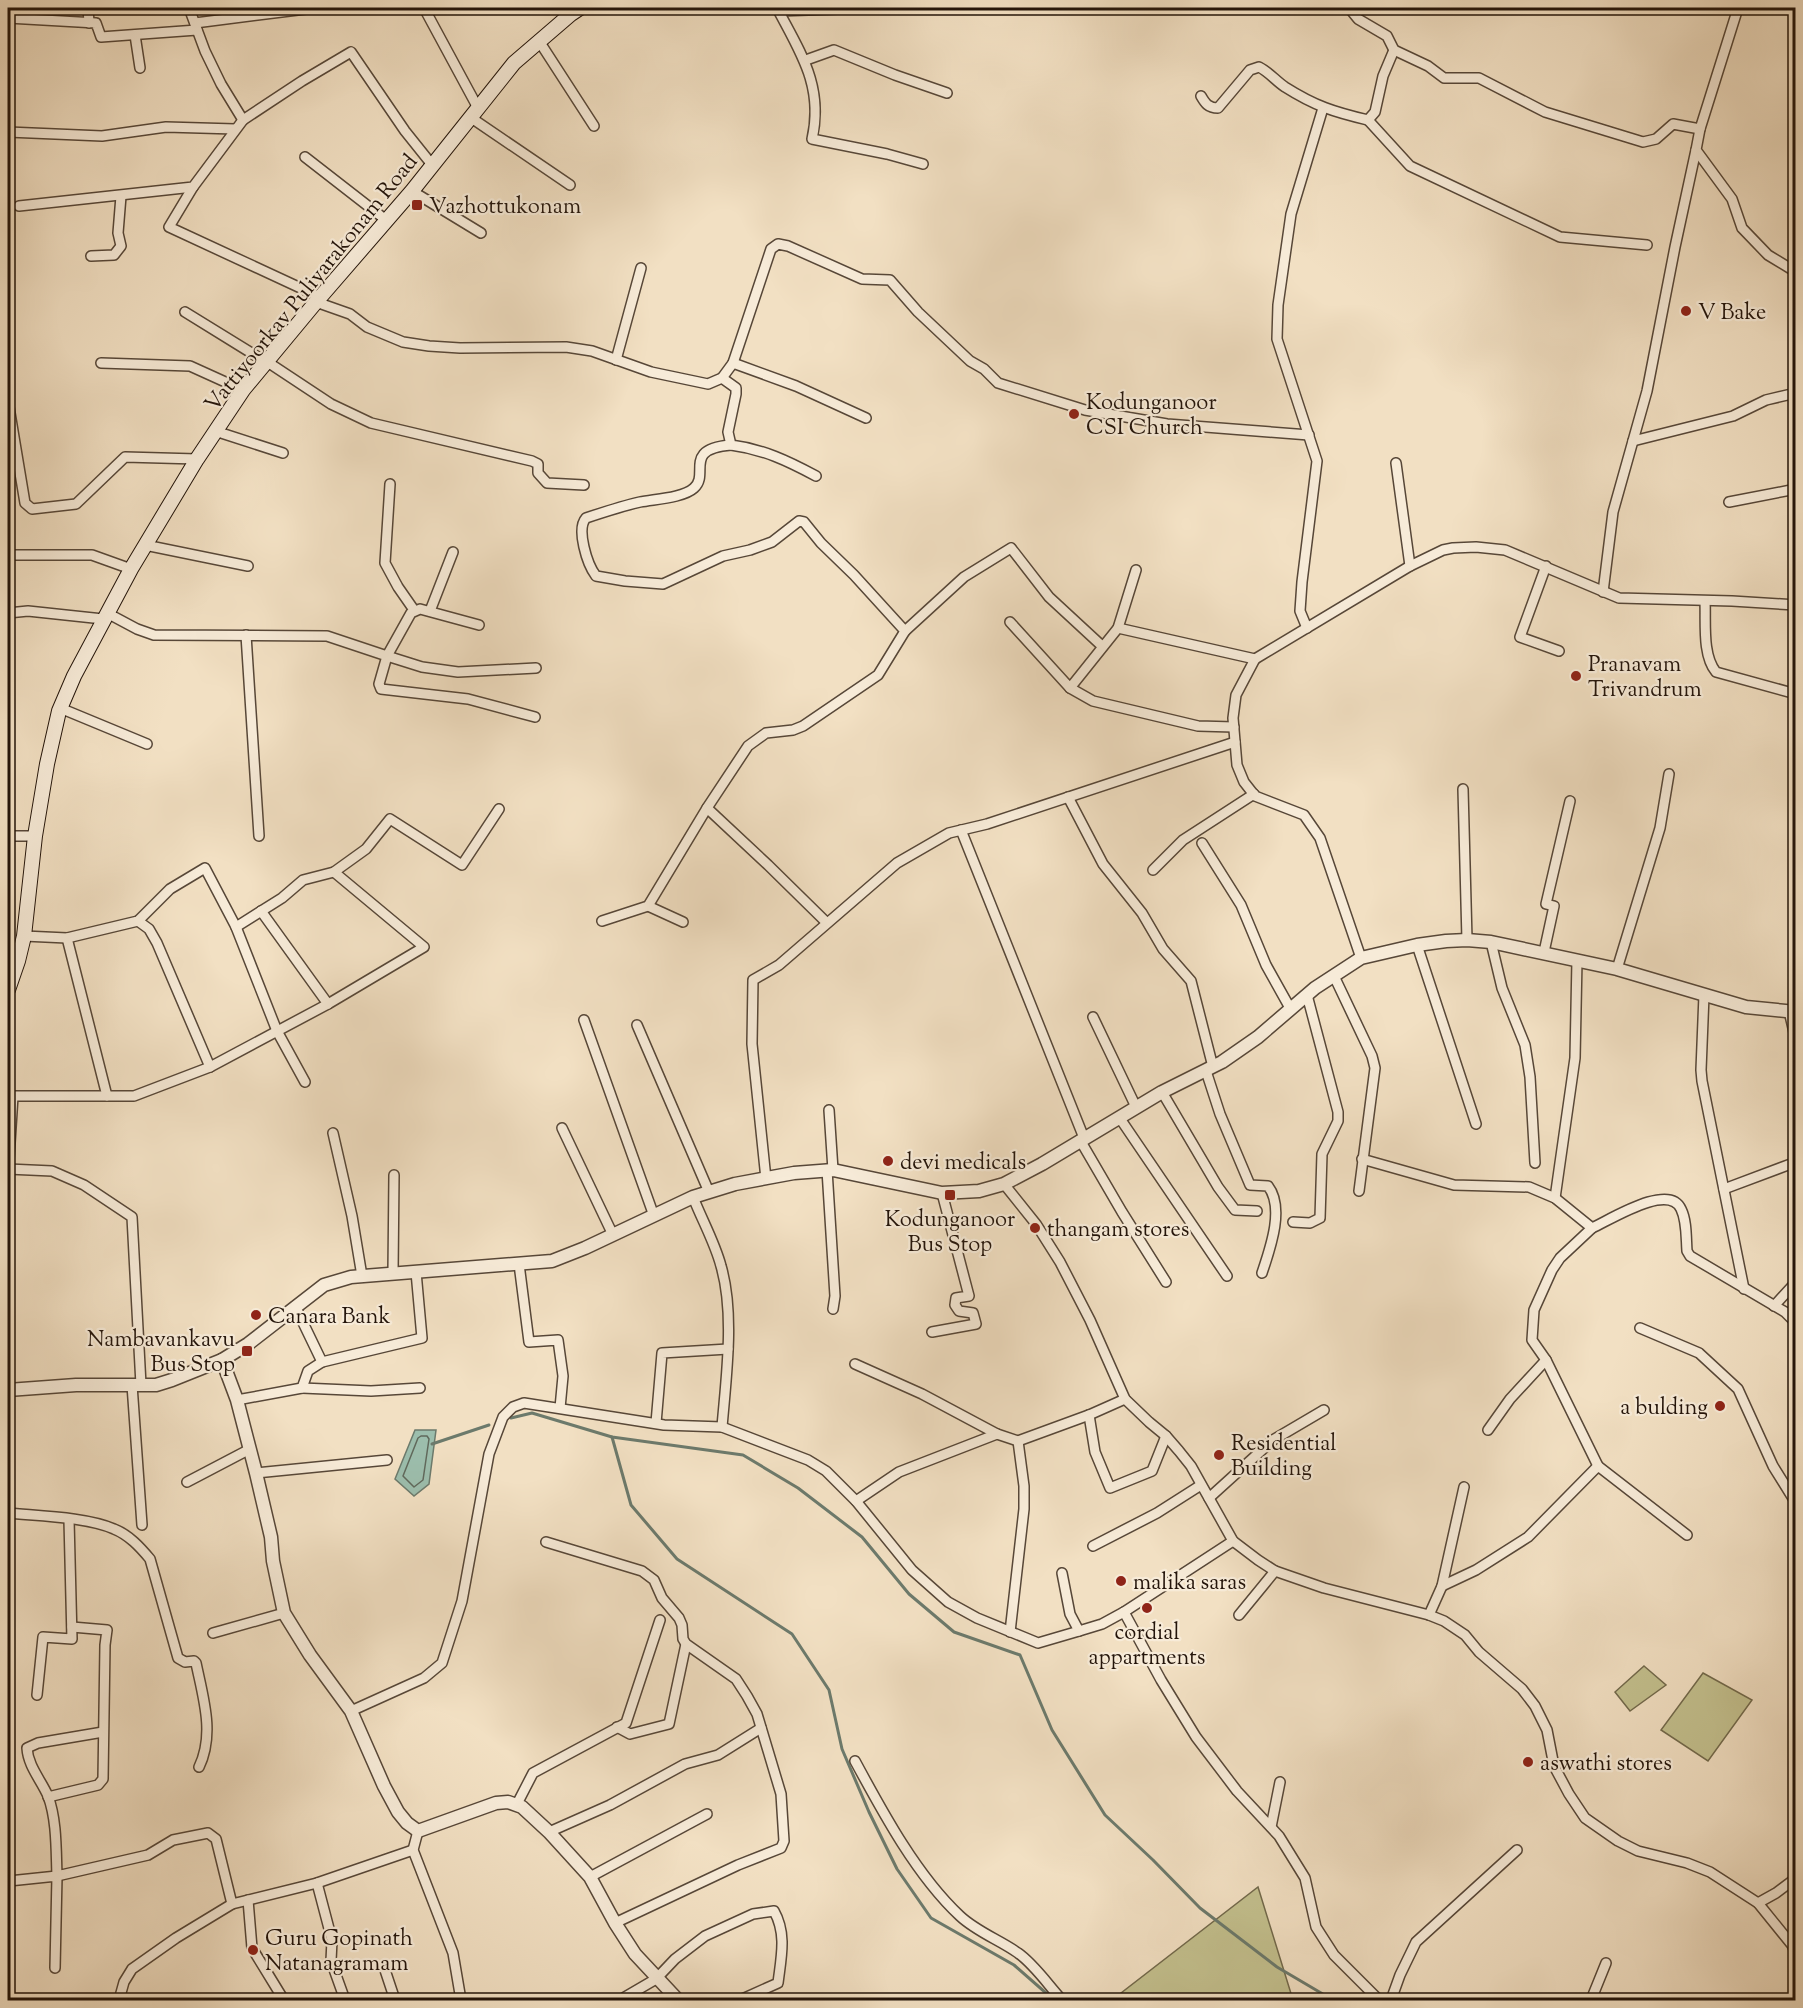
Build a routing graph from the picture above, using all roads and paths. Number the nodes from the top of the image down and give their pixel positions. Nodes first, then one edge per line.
1 (88, 8) edge
2 (189, 8) edge
3 (424, 8) edge
4 (867, 8) edge
5 (1349, 8) edge
6 (1738, 8) edge
7 (306, 9) dead end
8 (778, 9) edge
9 (573, 10) edge
10 (8, 18) edge
11 (89, 23) junction
12 (196, 26) junction
13 (135, 34) junction
14 (539, 41) junction
15 (1394, 50) junction
16 (806, 60) junction
17 (140, 68) dead end
18 (947, 93) dead end
19 (1200, 96) dead end
20 (1323, 108) junction
21 (474, 113) junction
22 (243, 120) junction
23 (1368, 120) junction
24 (594, 126) dead end
25 (235, 129) junction
26 (1700, 129) junction
27 (8, 132) edge
28 (1696, 150) junction
29 (304, 157) dead end
30 (923, 164) dead end
31 (433, 166) junction
32 (570, 185) dead end
33 (193, 187) junction
34 (412, 191) junction
35 (121, 196) junction
36 (19, 206) dead end
37 (386, 220) junction
38 (481, 233) dead end
39 (1647, 245) dead end
40 (90, 256) dead end
41 (641, 268) dead end
42 (1796, 272) edge
43 (318, 299) junction
44 (185, 312) dead end
45 (616, 360) junction
46 (266, 362) junction
47 (101, 363) dead end
48 (733, 363) junction
49 (722, 378) junction
50 (243, 390) junction
51 (1796, 393) edge
52 (8, 401) edge
53 (866, 418) dead end
54 (214, 432) junction
55 (1309, 435) junction
56 (1633, 441) junction
57 (731, 445) junction
58 (283, 453) dead end
59 (197, 459) junction
60 (1396, 463) dead end
61 (816, 476) dead end
62 (390, 484) dead end
63 (584, 485) dead end
64 (1796, 489) edge
65 (1730, 502) dead end
66 (145, 546) junction
67 (453, 552) dead end
68 (8, 555) edge
69 (248, 566) dead end
70 (1410, 566) junction
71 (1546, 566) junction
72 (131, 569) junction
73 (1136, 570) dead end
74 (1603, 592) junction
75 (1706, 602) junction
76 (1796, 605) edge
77 (414, 610) junction
78 (430, 611) junction
79 (8, 613) edge
80 (105, 616) junction
81 (1010, 622) dead end
82 (480, 625) dead end
83 (1118, 628) junction
84 (1307, 628) junction
85 (905, 631) junction
86 (246, 635) junction
87 (1102, 646) junction
88 (1559, 651) dead end
89 (387, 656) junction
90 (1256, 659) junction
91 (536, 668) dead end
92 (1070, 688) junction
93 (1796, 694) edge
94 (60, 708) junction
95 (535, 717) dead end
96 (1234, 727) junction
97 (1235, 742) junction
98 (147, 744) dead end
99 (1669, 774) dead end
100 (1463, 789) dead end
101 (1254, 794) junction
102 (1068, 797) junction
103 (1570, 801) dead end
104 (499, 808) dead end
105 (707, 808) junction
106 (961, 830) junction
107 (8, 836) edge
108 (35, 836) junction
109 (260, 836) dead end
110 (1202, 843) dead end
111 (1153, 870) dead end
112 (334, 872) junction
113 (648, 906) junction
114 (261, 911) junction
115 (138, 921) junction
116 (602, 921) dead end
117 (682, 922) dead end
118 (826, 922) junction
119 (236, 927) junction
120 (24, 936) junction
121 (68, 938) junction
122 (1467, 940) junction
123 (1491, 942) junction
124 (1417, 945) junction
125 (1544, 952) junction
126 (1361, 958) junction
127 (1577, 960) junction
128 (1617, 969) junction
129 (1334, 976) junction
130 (8, 990) edge
131 (1307, 994) junction
132 (1704, 995) junction
133 (328, 1004) junction
134 (1290, 1008) junction
135 (1792, 1012) edge
136 (1093, 1017) dead end
137 (584, 1020) dead end
138 (637, 1025) dead end
139 (277, 1031) junction
140 (1796, 1041) edge
141 (210, 1067) junction
142 (1210, 1069) junction
143 (305, 1083) dead end
144 (1162, 1092) junction
145 (10, 1096) edge
146 (107, 1096) junction
147 (1136, 1107) junction
148 (829, 1110) dead end
149 (1119, 1117) junction
150 (1476, 1124) dead end
151 (562, 1128) dead end
152 (333, 1133) dead end
153 (1082, 1139) junction
154 (1362, 1160) junction
155 (1796, 1162) edge
156 (1535, 1163) dead end
157 (8, 1169) edge
158 (830, 1170) junction
159 (8, 1174) edge
160 (394, 1175) dead end
161 (766, 1179) junction
162 (1004, 1184) junction
163 (1724, 1189) junction
164 (1359, 1191) dead end
165 (709, 1192) junction
166 (942, 1193) junction
167 (693, 1197) junction
168 (1555, 1198) junction
169 (1257, 1211) dead end
170 (654, 1216) junction
171 (1293, 1222) dead end
172 (1592, 1228) junction
173 (613, 1235) junction
174 (519, 1264) junction
175 (416, 1272) junction
176 (393, 1273) junction
177 (1263, 1273) dead end
178 (362, 1276) junction
179 (1227, 1276) dead end
180 (1166, 1282) dead end
181 (1796, 1282) edge
182 (1744, 1289) junction
183 (295, 1306) junction
184 (1774, 1306) junction
185 (833, 1309) dead end
186 (1796, 1323) edge
187 (1640, 1328) dead end
188 (932, 1332) dead end
189 (728, 1349) junction
190 (222, 1360) junction
191 (1546, 1360) junction
192 (321, 1362) junction
193 (855, 1364) dead end
194 (137, 1385) junction
195 (302, 1388) junction
196 (420, 1388) dead end
197 (8, 1389) edge
198 (1125, 1399) junction
199 (237, 1400) junction
200 (560, 1408) junction
201 (1324, 1410) dead end
202 (1089, 1415) junction
203 (656, 1423) junction
204 (722, 1427) junction
205 (1488, 1430) dead end
206 (997, 1434) junction
207 (1166, 1436) junction
208 (1018, 1441) junction
209 (250, 1449) junction
210 (387, 1460) dead end
211 (1598, 1466) junction
212 (256, 1473) junction
213 (187, 1482) dead end
214 (1201, 1485) junction
215 (1464, 1487) dead end
216 (1209, 1498) junction
217 (856, 1501) junction
218 (1796, 1503) edge
219 (8, 1513) edge
220 (69, 1520) junction
221 (142, 1525) dead end
222 (1687, 1535) dead end
223 (1233, 1541) junction
224 (546, 1542) dead end
225 (1094, 1546) dead end
226 (1275, 1571) junction
227 (1062, 1573) dead end
228 (1442, 1586) junction
229 (1124, 1612) junction
230 (284, 1613) junction
231 (1239, 1615) dead end
232 (1429, 1615) junction
233 (660, 1620) dead end
234 (72, 1627) junction
235 (1078, 1631) junction
236 (1010, 1632) junction
237 (213, 1633) dead end
238 (686, 1644) junction
239 (37, 1695) dead end
240 (351, 1711) junction
241 (617, 1727) junction
242 (761, 1728) junction
243 (103, 1732) junction
244 (855, 1761) dead end
245 (199, 1767) dead end
246 (1280, 1782) dead end
247 (48, 1797) junction
248 (517, 1804) junction
249 (707, 1814) dead end
250 (1271, 1827) junction
251 (418, 1832) junction
252 (549, 1832) junction
253 (413, 1850) junction
254 (1517, 1850) dead end
255 (57, 1876) junction
256 (590, 1876) junction
257 (1796, 1878) edge
258 (9, 1881) edge
259 (317, 1883) junction
260 (248, 1900) junction
261 (1758, 1903) junction
262 (232, 1904) junction
263 (615, 1923) junction
264 (1796, 1954) edge
265 (1606, 1963) dead end
266 (384, 1967) dead end
267 (55, 1968) dead end
268 (656, 1979) junction
269 (461, 2000) edge
270 (119, 2001) edge
271 (282, 2001) edge
272 (345, 2001) edge
273 (395, 2001) edge
274 (441, 2001) edge
275 (620, 2001) edge
276 (678, 2001) edge
277 (740, 2001) edge
278 (1062, 2001) edge
279 (1379, 2001) edge
280 (1390, 2001) edge
281 (1591, 2001) edge

1 - 11 street
2 - 12 street
3 - 21 street
4 - 8 street
5 - 15 street
6 - 26 street
7 - 12 street
8 - 16 street
9 - 14 main road, Vattiyoorkav Puliyarakonam Road
10 - 11 street
11 - 13 street
12 - 13 street
12 - 22 street
13 - 17 street
14 - 21 main road, Vattiyoorkav Puliyarakonam Road
14 - 24 street
15 - 23 street
15 - 26 street
16 - 18 street
16 - 30 street
19 - 20 street
20 - 23 street
20 - 55 street
21 - 31 main road, Vattiyoorkav Puliyarakonam Road
21 - 32 street
22 - 25 street
22 - 31 street
23 - 39 street
25 - 27 street
25 - 33 street
26 - 28 street
28 - 42 street
28 - 56 street
29 - 37 street
31 - 34 main road, Vattiyoorkav Puliyarakonam Road
33 - 35 street
33 - 43 street
34 - 37 main road, Vattiyoorkav Puliyarakonam Road
34 - 38 street
35 - 36 street
35 - 40 street
37 - 43 main road, Vattiyoorkav Puliyarakonam Road
41 - 45 street
43 - 45 street
43 - 46 main road, Vattiyoorkav Puliyarakonam Road
44 - 46 street
45 - 49 street
46 - 50 main road, Vattiyoorkav Puliyarakonam Road
46 - 63 street
47 - 50 street
48 - 49 street
48 - 53 street
48 - 55 street
49 - 57 street
50 - 54 main road, Vattiyoorkav Puliyarakonam Road
51 - 56 street
52 - 59 street
54 - 58 street
54 - 59 main road, Vattiyoorkav Puliyarakonam Road
55 - 84 street
56 - 74 street
57 - 61 street
57 - 85 street
59 - 66 main road, Vattiyoorkav Puliyarakonam Road
60 - 70 street
62 - 77 street
64 - 65 street
66 - 69 street
66 - 72 main road, Vattiyoorkav Puliyarakonam Road
67 - 78 street
68 - 72 street
70 - 71 street
70 - 84 street
71 - 74 street
71 - 88 street
72 - 80 main road, Vattiyoorkav Puliyarakonam Road
73 - 83 street
74 - 75 street
75 - 76 street
75 - 93 street
77 - 78 street
77 - 89 street
78 - 82 street
79 - 80 street
80 - 86 street
80 - 94 main road, Vattiyoorkav Puliyarakonam Road
81 - 92 street
83 - 87 street
83 - 90 street
84 - 90 street
85 - 87 street
85 - 105 street
86 - 89 street
86 - 109 street
87 - 92 street
89 - 91 street
89 - 95 street
90 - 96 street
92 - 96 street
94 - 98 street
94 - 108 main road, Vattiyoorkav Puliyarakonam Road
96 - 97 street
97 - 101 street
97 - 102 street
99 - 128 street
100 - 122 street
101 - 111 street
101 - 126 street
102 - 106 street
102 - 142 street
103 - 125 street
104 - 112 street
105 - 113 street
105 - 118 street
106 - 118 street
106 - 153 street
107 - 108 street
108 - 120 main road, Vattiyoorkav Puliyarakonam Road
110 - 134 street
112 - 114 street
112 - 133 street
113 - 116 street
113 - 117 street
114 - 119 street
114 - 133 street
115 - 119 street
115 - 121 street
115 - 141 street
118 - 161 street
119 - 139 street
120 - 121 street
120 - 130 main road, Vattiyoorkav Puliyarakonam Road
121 - 146 street
122 - 123 street
122 - 124 street
123 - 125 street
123 - 156 street
124 - 126 street
124 - 150 street
125 - 127 street
126 - 129 street
127 - 128 street
127 - 168 street
128 - 132 street
129 - 131 street
129 - 154 street
131 - 134 street
131 - 171 street
132 - 135 street
132 - 163 street
133 - 139 street
134 - 142 street
135 - 140 street
136 - 147 street
137 - 170 street
138 - 165 street
139 - 141 street
139 - 143 street
141 - 146 street
142 - 144 street
142 - 177 street
144 - 147 street
144 - 169 street
145 - 146 street
145 - 157 street
147 - 149 street
148 - 158 street
149 - 153 street
149 - 179 street
151 - 173 street
152 - 178 street
153 - 162 street
153 - 180 street
154 - 164 street
154 - 168 street
155 - 163 street
157 - 159 street
157 - 194 street
158 - 161 street
158 - 166 street
158 - 185 street
160 - 176 street
161 - 165 street
162 - 166 street
162 - 198 street
163 - 182 street
165 - 167 street
166 - 188 street
167 - 170 street
167 - 189 street
168 - 172 street
170 - 173 street
172 - 182 street
172 - 191 street
173 - 174 street
174 - 175 street
174 - 200 street
175 - 176 street
175 - 192 street
176 - 178 street
178 - 183 street
181 - 184 street
182 - 184 street
183 - 190 street
183 - 192 street
184 - 186 street
187 - 218 street
189 - 203 street
189 - 204 street
190 - 194 street
190 - 199 street
191 - 205 street
191 - 211 street
192 - 195 street
193 - 206 street
194 - 197 street
194 - 221 street
195 - 196 street
195 - 199 street
198 - 202 street
198 - 207 street
199 - 209 street
200 - 203 street
200 - 240 street
201 - 216 street
202 - 207 street
202 - 208 street
203 - 204 street
204 - 217 street
206 - 208 street
206 - 217 street
207 - 214 street
208 - 236 street
209 - 212 street
209 - 213 street
210 - 212 street
211 - 222 street
211 - 228 street
212 - 230 street
214 - 216 street
214 - 225 street
215 - 228 street
216 - 223 street
217 - 236 street
219 - 220 street
220 - 234 street
220 - 245 street
223 - 226 street
223 - 229 street
224 - 238 street
226 - 231 street
226 - 232 street
227 - 235 street
228 - 232 street
229 - 235 street
229 - 250 street
230 - 237 street
230 - 240 street
232 - 261 street
233 - 241 street
234 - 239 street
234 - 243 street
235 - 236 street
238 - 241 street
238 - 242 street
240 - 251 street
241 - 248 street
242 - 252 street
242 - 263 street
243 - 247 street
243 - 247 street
244 - 278 street
246 - 250 street
247 - 255 street
248 - 251 street
248 - 252 street
249 - 256 street
250 - 279 street
251 - 253 street
252 - 256 street
253 - 259 street
253 - 269 street
254 - 280 street
255 - 258 street
255 - 262 street
255 - 267 street
256 - 263 street
257 - 261 street
259 - 260 street
259 - 272 street
260 - 262 street
260 - 271 street
261 - 264 street
262 - 270 street
263 - 268 street
265 - 281 street
266 - 273 street
268 - 275 street
268 - 276 street
268 - 277 street
269 - 274 street

